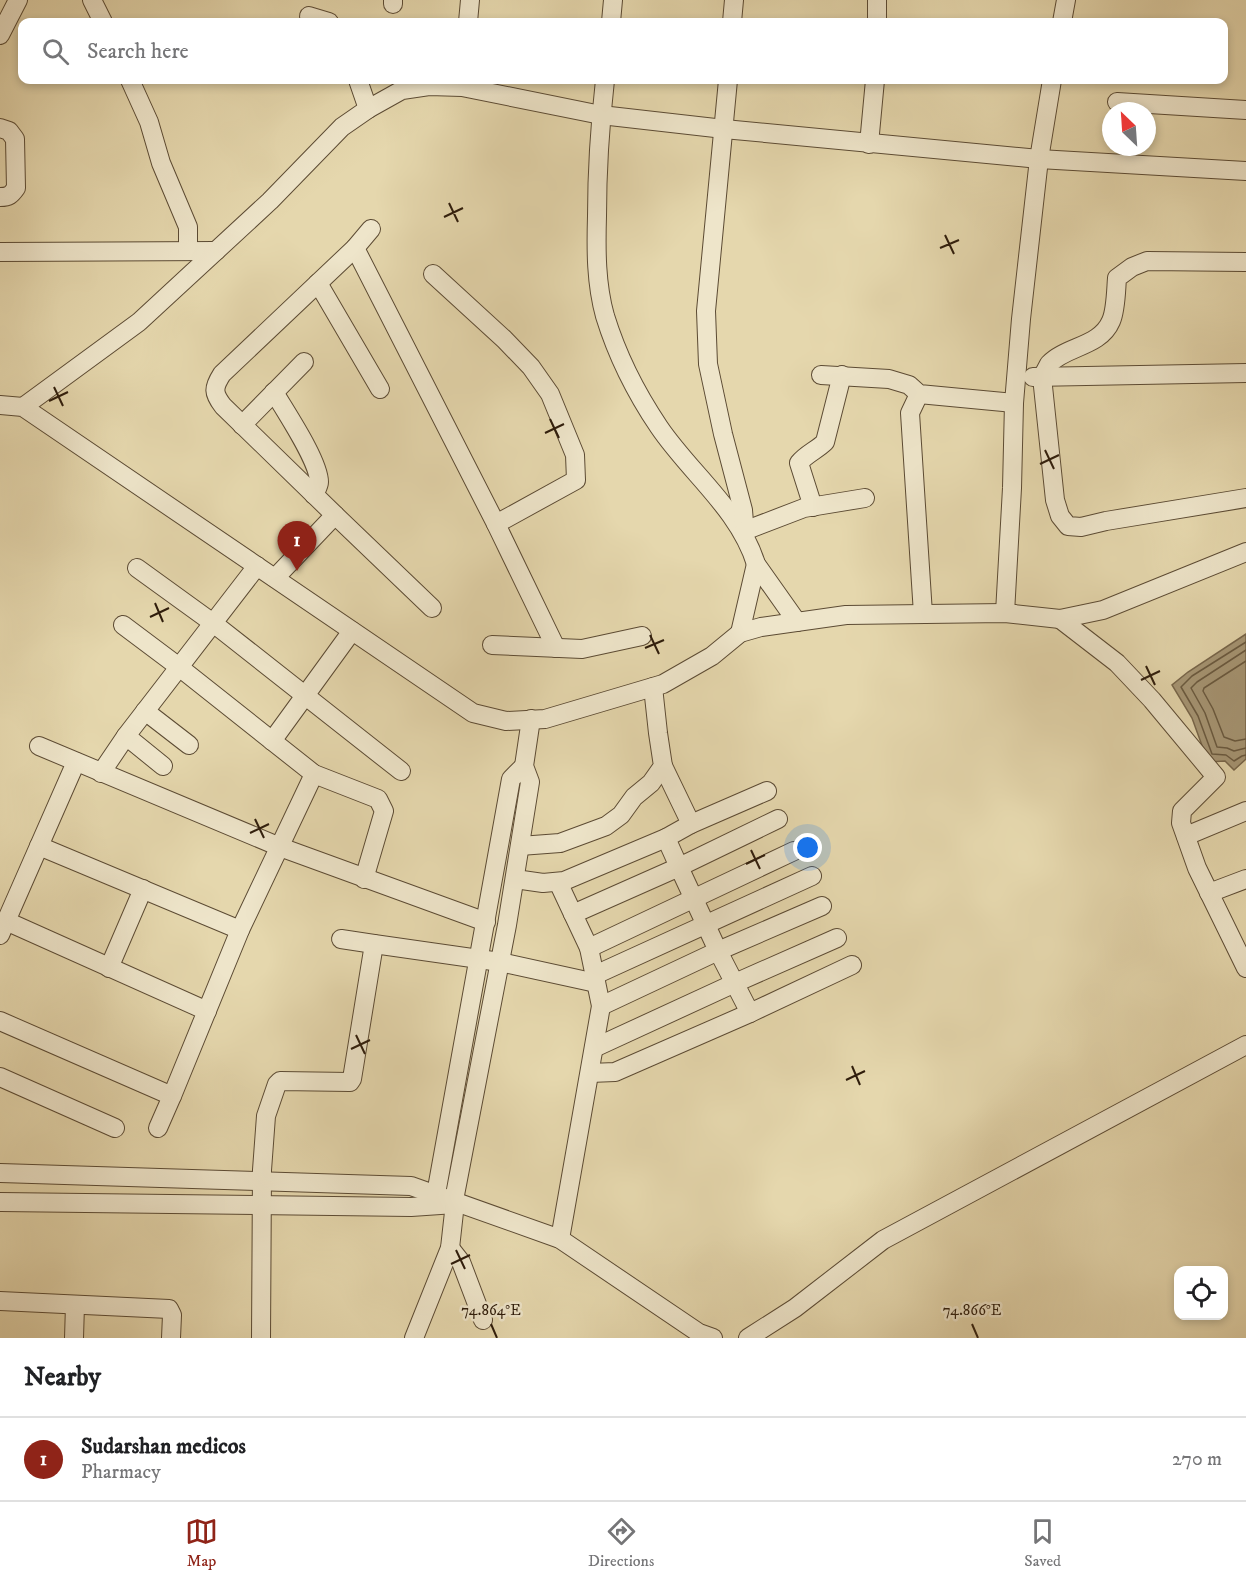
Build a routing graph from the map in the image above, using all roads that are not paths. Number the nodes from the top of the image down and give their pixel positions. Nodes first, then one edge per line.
1 (18, 0) edge
2 (92, 0) edge
3 (470, 0) edge
4 (613, 0) edge
5 (734, 0) edge
6 (877, 0) edge
7 (1066, 0) edge
8 (309, 16) dead end
9 (101, 18) edge
10 (316, 18) edge
11 (468, 18) edge
12 (611, 18) edge
13 (732, 18) edge
14 (877, 18) edge
15 (1063, 18) edge
16 (0, 35) edge
17 (132, 84) edge
18 (359, 84) edge
19 (452, 84) edge
20 (467, 84) edge
21 (605, 84) edge
22 (728, 84) edge
23 (875, 84) edge
24 (1051, 84) edge
25 (1156, 104) edge
26 (368, 109) junction
27 (1246, 110) edge
28 (601, 115) junction
29 (0, 128) edge
30 (724, 129) junction
31 (869, 144) junction
32 (1039, 159) junction
33 (1246, 171) edge
34 (0, 197) edge
35 (371, 229) dead end
36 (355, 248) junction
37 (188, 251) junction
38 (216, 251) junction
39 (0, 252) edge
40 (1246, 262) edge
41 (433, 274) dead end
42 (318, 283) junction
43 (304, 362) dead end
44 (1246, 373) edge
45 (821, 375) dead end
46 (842, 375) junction
47 (1016, 377) junction
48 (1042, 377) junction
49 (380, 389) dead end
50 (274, 393) junction
51 (919, 394) junction
52 (1014, 402) junction
53 (0, 405) edge
54 (23, 407) junction
55 (242, 424) junction
56 (314, 495) junction
57 (865, 498) dead end
58 (1246, 498) edge
59 (813, 507) junction
60 (334, 515) junction
61 (496, 524) junction
62 (745, 535) junction
63 (1246, 552) edge
64 (756, 564) junction
65 (257, 566) junction
66 (137, 568) dead end
67 (275, 578) junction
68 (432, 608) dead end
69 (1005, 613) junction
70 (923, 614) junction
71 (1060, 619) junction
72 (797, 622) junction
73 (213, 623) junction
74 (123, 625) dead end
75 (352, 631) junction
76 (740, 633) junction
77 (642, 636) dead end
78 (492, 645) dead end
79 (556, 648) junction
80 (179, 667) junction
81 (653, 687) junction
82 (306, 696) junction
83 (146, 711) junction
84 (531, 719) junction
85 (126, 736) junction
86 (272, 741) junction
87 (189, 745) dead end
88 (39, 746) dead end
89 (76, 762) junction
90 (163, 766) dead end
91 (524, 766) junction
92 (663, 766) junction
93 (401, 771) dead end
94 (101, 773) junction
95 (314, 774) junction
96 (767, 790) dead end
97 (1246, 812) edge
98 (778, 819) dead end
99 (691, 824) junction
100 (1186, 836) junction
101 (666, 838) junction
102 (39, 846) junction
103 (520, 846) junction
104 (279, 847) junction
105 (794, 850) dead end
106 (679, 867) junction
107 (812, 876) dead end
108 (364, 879) junction
109 (515, 879) junction
110 (1246, 879) edge
111 (558, 882) junction
112 (142, 889) junction
113 (1209, 893) junction
114 (694, 898) junction
115 (822, 906) dead end
116 (573, 914) junction
117 (486, 922) junction
118 (706, 925) junction
119 (3, 928) edge
120 (240, 930) junction
121 (837, 938) dead end
122 (341, 939) dead end
123 (374, 944) junction
124 (589, 948) junction
125 (718, 951) junction
126 (479, 959) junction
127 (1244, 960) edge
128 (500, 962) junction
129 (852, 966) dead end
130 (109, 968) junction
131 (595, 979) junction
132 (735, 983) junction
133 (601, 1006) junction
134 (207, 1011) junction
135 (750, 1013) junction
136 (0, 1021) edge
137 (1246, 1045) edge
138 (594, 1048) junction
139 (590, 1073) junction
140 (0, 1077) edge
141 (172, 1096) junction
142 (115, 1128) dead end
143 (158, 1128) dead end
144 (0, 1173) edge
145 (262, 1181) junction
146 (452, 1200) junction
147 (0, 1202) edge
148 (262, 1205) junction
149 (560, 1239) junction
150 (450, 1248) junction
151 (0, 1301) edge
152 (75, 1305) junction
153 (483, 1320) dead end
154 (703, 1336) edge
155 (74, 1338) edge
156 (171, 1338) edge
157 (261, 1338) edge
158 (414, 1338) edge
159 (748, 1338) edge

1 - 16 street
2 - 9 street
3 - 11 street
4 - 12 street
5 - 13 street
6 - 14 street
7 - 15 street
8 - 10 street
17 - 37 street
18 - 26 street
19 - 26 street
20 - 28 street
21 - 28 street
22 - 30 street
23 - 31 street
24 - 32 street
25 - 27 street
26 - 38 street
28 - 30 street
28 - 62 street
29 - 34 street
30 - 31 street
30 - 62 street
31 - 32 street
32 - 33 street
32 - 47 street
35 - 36 street
36 - 42 street
36 - 61 street
37 - 38 street
37 - 39 street
38 - 54 street
40 - 48 street
41 - 61 street
42 - 49 street
42 - 55 street
43 - 50 street
44 - 48 street
45 - 46 street
46 - 51 street
46 - 59 street
47 - 48 street
47 - 52 street
48 - 58 street
50 - 55 street
50 - 56 street
51 - 52 street
51 - 70 street
52 - 69 street
53 - 54 street
54 - 65 street
55 - 56 street
56 - 60 street
57 - 59 street
59 - 62 street
60 - 67 street
60 - 68 street
61 - 79 street
62 - 64 street
63 - 71 street
64 - 72 street
64 - 76 street
65 - 67 street
65 - 73 street
66 - 73 street
67 - 75 street
69 - 70 street
69 - 71 street
70 - 72 street
71 - 100 street
72 - 76 street
73 - 80 street
73 - 82 street
74 - 80 street
75 - 82 street
75 - 84 street
76 - 81 street
77 - 79 street
78 - 79 street
80 - 83 street
80 - 86 street
81 - 84 street
81 - 92 street
82 - 86 street
82 - 93 street
83 - 85 street
83 - 87 street
84 - 91 street
85 - 90 street
85 - 94 street
86 - 95 street
88 - 89 street
89 - 94 street
89 - 102 street
91 - 103 street
91 - 117 street
92 - 99 street
92 - 103 street
94 - 104 street
95 - 104 street
95 - 108 street
96 - 99 street
97 - 100 street
98 - 106 street
99 - 101 street
100 - 113 street
101 - 106 street
101 - 111 street
102 - 112 street
102 - 119 street
103 - 109 street
104 - 108 street
104 - 120 street
105 - 114 street
106 - 114 street
106 - 116 street
107 - 118 street
108 - 117 street
109 - 111 street
109 - 128 street
110 - 113 street
111 - 116 street
112 - 120 street
112 - 130 street
113 - 127 street
114 - 118 street
114 - 124 street
115 - 125 street
116 - 124 street
117 - 126 street
118 - 125 street
118 - 131 street
119 - 130 street
120 - 134 street
121 - 132 street
122 - 123 street
123 - 126 street
123 - 145 street
124 - 131 street
125 - 132 street
125 - 133 street
126 - 128 street
126 - 146 street
128 - 131 street
128 - 146 street
129 - 135 street
130 - 134 street
131 - 133 street
132 - 135 street
132 - 138 street
133 - 138 street
134 - 141 street
135 - 139 street
136 - 141 street
137 - 159 street
138 - 139 street
139 - 149 street
140 - 142 street
141 - 143 street
144 - 145 street
145 - 146 street
145 - 148 street
146 - 148 street
146 - 149 street
146 - 150 street
147 - 148 street
148 - 157 street
149 - 154 street
150 - 153 street
150 - 158 street
151 - 152 street
152 - 155 street
152 - 156 street

